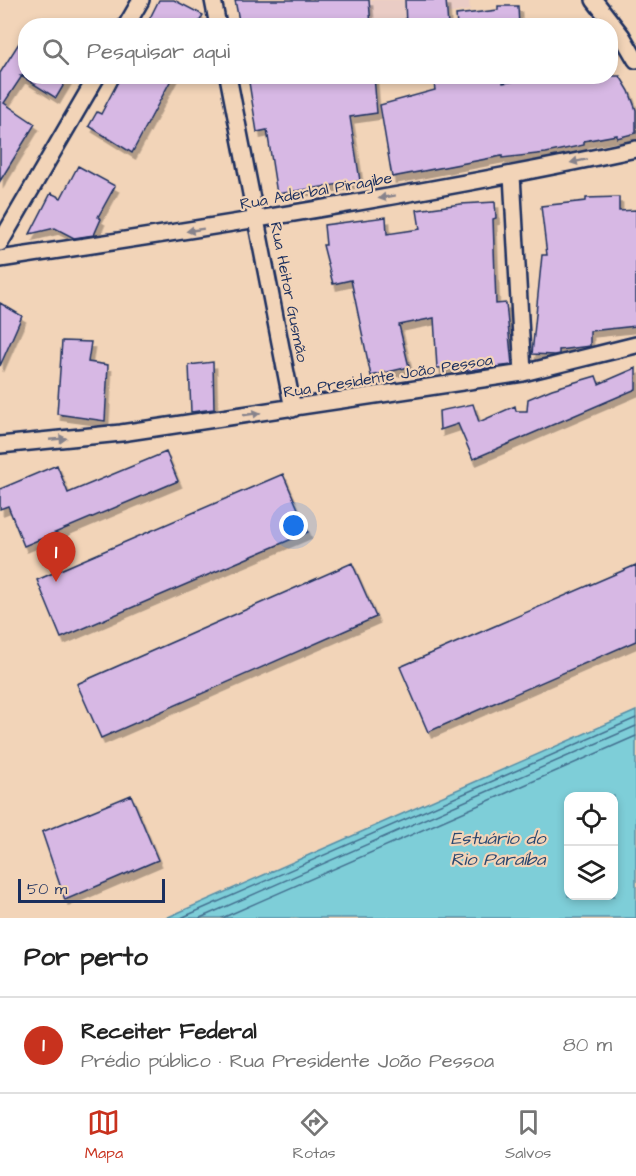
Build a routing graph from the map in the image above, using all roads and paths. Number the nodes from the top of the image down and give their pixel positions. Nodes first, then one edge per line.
1 (141, 0) edge
2 (213, 0) edge
3 (594, 0) edge
4 (131, 18) edge
5 (216, 18) edge
6 (608, 18) edge
7 (618, 31) edge
8 (636, 60) edge
9 (91, 84) edge
10 (230, 84) edge
11 (636, 149) edge
12 (512, 176) junction
13 (257, 220) junction
14 (0, 243) edge
15 (0, 259) edge
16 (636, 345) edge
17 (523, 373) junction
18 (293, 409) junction
19 (0, 445) edge

1 - 4 street
2 - 5 street
3 - 6 street
7 - 8 street
9 - 14 street
10 - 13 street, Rua Heitor Gusmão
11 -> 12 street, Rua Aderbal Piragibe
12 -> 13 street, Rua Aderbal Piragibe
12 - 17 street
13 -> 15 street, Rua Aderbal Piragibe
13 - 18 street, Rua Heitor Gusmão
16 - 17 street, Rua Presidente João Pessoa
17 - 18 street, Rua Presidente João Pessoa
19 -> 18 street, Rua Presidente João Pessoa

